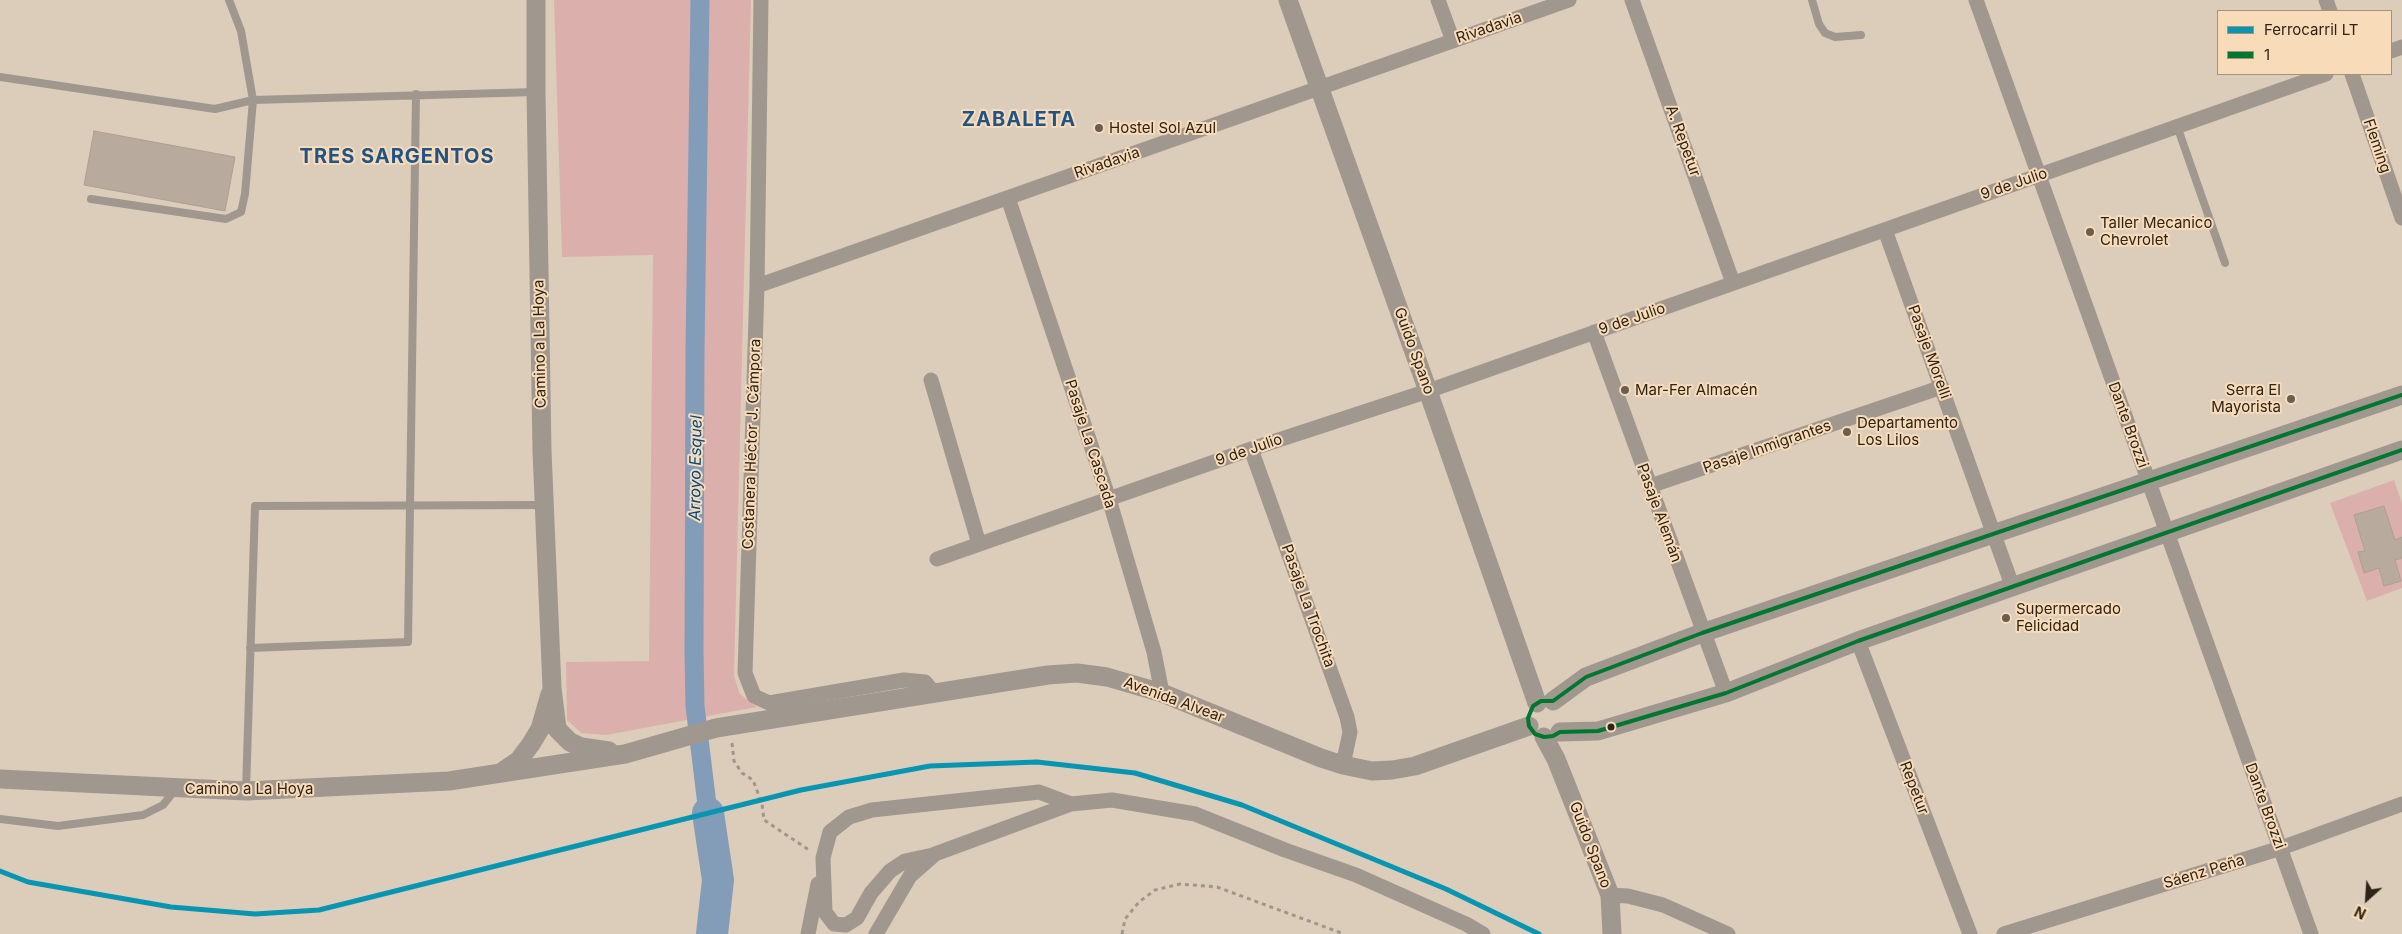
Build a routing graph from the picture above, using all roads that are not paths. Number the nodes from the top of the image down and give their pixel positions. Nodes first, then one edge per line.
1 (229, 0) edge
2 (536, 0) edge
3 (761, 0) edge
4 (1288, 0) edge
5 (1438, 0) edge
6 (1569, 0) edge
7 (1632, 0) edge
8 (1812, 0) edge
9 (1976, 0) edge
10 (1862, 35) dead end
11 (1453, 41) junction
12 (2323, 75) edge
13 (2352, 75) edge
14 (0, 77) edge
15 (1319, 88) junction
16 (536, 92) junction
17 (416, 94) junction
18 (253, 100) junction
19 (2177, 126) junction
20 (2037, 176) junction
21 (1008, 198) junction
22 (91, 199) dead end
23 (2402, 218) edge
24 (1885, 230) junction
25 (2225, 263) dead end
26 (1733, 283) junction
27 (757, 286) junction
28 (1594, 332) junction
29 (931, 380) dead end
30 (1942, 388) junction
31 (1428, 391) junction
32 (2402, 395) edge
33 (1251, 449) junction
34 (2402, 450) edge
35 (2149, 482) junction
36 (1650, 486) junction
37 (1109, 499) junction
38 (545, 505) junction
39 (410, 506) junction
40 (2167, 533) junction
41 (1994, 535) junction
42 (979, 544) junction
43 (937, 559) dead end
44 (2013, 588) junction
45 (1702, 633) junction
46 (1858, 641) junction
47 (250, 648) junction
48 (552, 688) junction
49 (934, 693) junction
50 (1162, 693) junction
51 (1726, 693) junction
52 (1545, 702) junction
53 (723, 726) joint
54 (1548, 733) junction
55 (625, 754) junction
56 (1343, 765) junction
57 (497, 775) junction
58 (0, 779) edge
59 (176, 789) junction
60 (246, 791) junction
61 (1071, 804) junction
62 (2402, 804) edge
63 (0, 819) edge
64 (2281, 848) junction
65 (935, 854) junction
66 (823, 858) junction
67 (1610, 895) junction
68 (808, 934) edge
69 (876, 934) edge
70 (1482, 934) edge
71 (1612, 934) edge
72 (1728, 934) edge
73 (1970, 934) edge
74 (2004, 934) edge
75 (2311, 934) edge

1 - 18 lane
2 - 16 street, Camino a La Hoya
3 - 27 street, Costanera Héctor J. Cámpora
4 - 15 street, Guido Spano
5 - 11 street
6 - 11 street, Rivadavia
7 - 26 street, A. Repetur
8 - 10 lane
9 - 20 street, Dante Brozzi
11 - 15 street, Rivadavia
12 - 19 street, 9 de Julio
13 - 23 street, Fleming
14 - 18 lane
15 - 21 street, Rivadavia
15 - 31 street, Guido Spano
16 - 17 lane
16 - 38 street, Camino a La Hoya
17 - 18 lane
17 - 39 lane
18 - 22 lane
19 - 20 street, 9 de Julio
19 - 25 lane
20 - 24 street, 9 de Julio
20 - 35 street, Dante Brozzi
21 - 27 street, Rivadavia
21 - 37 street, Pasaje La Cascada
24 - 26 street, 9 de Julio
24 - 30 street, Pasaje Morelli
26 - 28 street, 9 de Julio
27 - 49 street, Costanera Héctor J. Cámpora
28 - 31 street, 9 de Julio
28 - 36 street, Pasaje Alemán
29 - 42 street
30 - 36 street, Pasaje Inmigrantes
30 - 41 street, Pasaje Morelli
31 - 33 street, 9 de Julio
31 - 52 street, Guido Spano
32 - 35 street
33 - 37 street, 9 de Julio
33 - 56 street, Pasaje La Trochita
34 - 40 street, Avenida Alvear
35 - 40 street, Dante Brozzi
35 - 41 street
36 - 45 street, Pasaje Alemán
37 - 42 street, 9 de Julio
37 - 50 street, Pasaje La Cascada
38 - 39 lane
38 - 48 street, Camino a La Hoya
39 - 47 lane
39 - 47 lane
40 - 44 street, Avenida Alvear
40 - 64 street, Dante Brozzi
41 - 44 street, Pasaje Morelli
41 - 45 street
42 - 43 street, 9 de Julio
44 - 46 street, Avenida Alvear
45 - 51 street, Pasaje Alemán
45 - 52 street
46 - 51 street, Avenida Alvear
46 - 73 street, Repetur
47 - 60 lane
48 - 55 street, Camino a La Hoya
48 - 57 street, Camino a La Hoya
49 - 50 street, Avenida Alvear
49 - 53 street, Avenida Alvear
50 - 56 street, Avenida Alvear
51 - 54 street, Avenida Alvear
52 - 54 street
52 - 54 street, Guido Spano
53 - 55 street, Camino a La Hoya
54 - 56 street, Avenida Alvear
54 - 67 street, Guido Spano
55 - 57 street, Camino a La Hoya
57 - 60 street, Camino a La Hoya
58 - 59 street, Camino a La Hoya
59 - 60 street, Camino a La Hoya
59 - 63 lane
61 - 65 street
61 - 66 street
61 - 70 street
62 - 64 street, Sáenz Peña
64 - 74 street, Sáenz Peña
64 - 75 street, Dante Brozzi
65 - 66 street
65 - 69 street
66 - 68 street
67 - 71 street, Guido Spano
67 - 72 street

